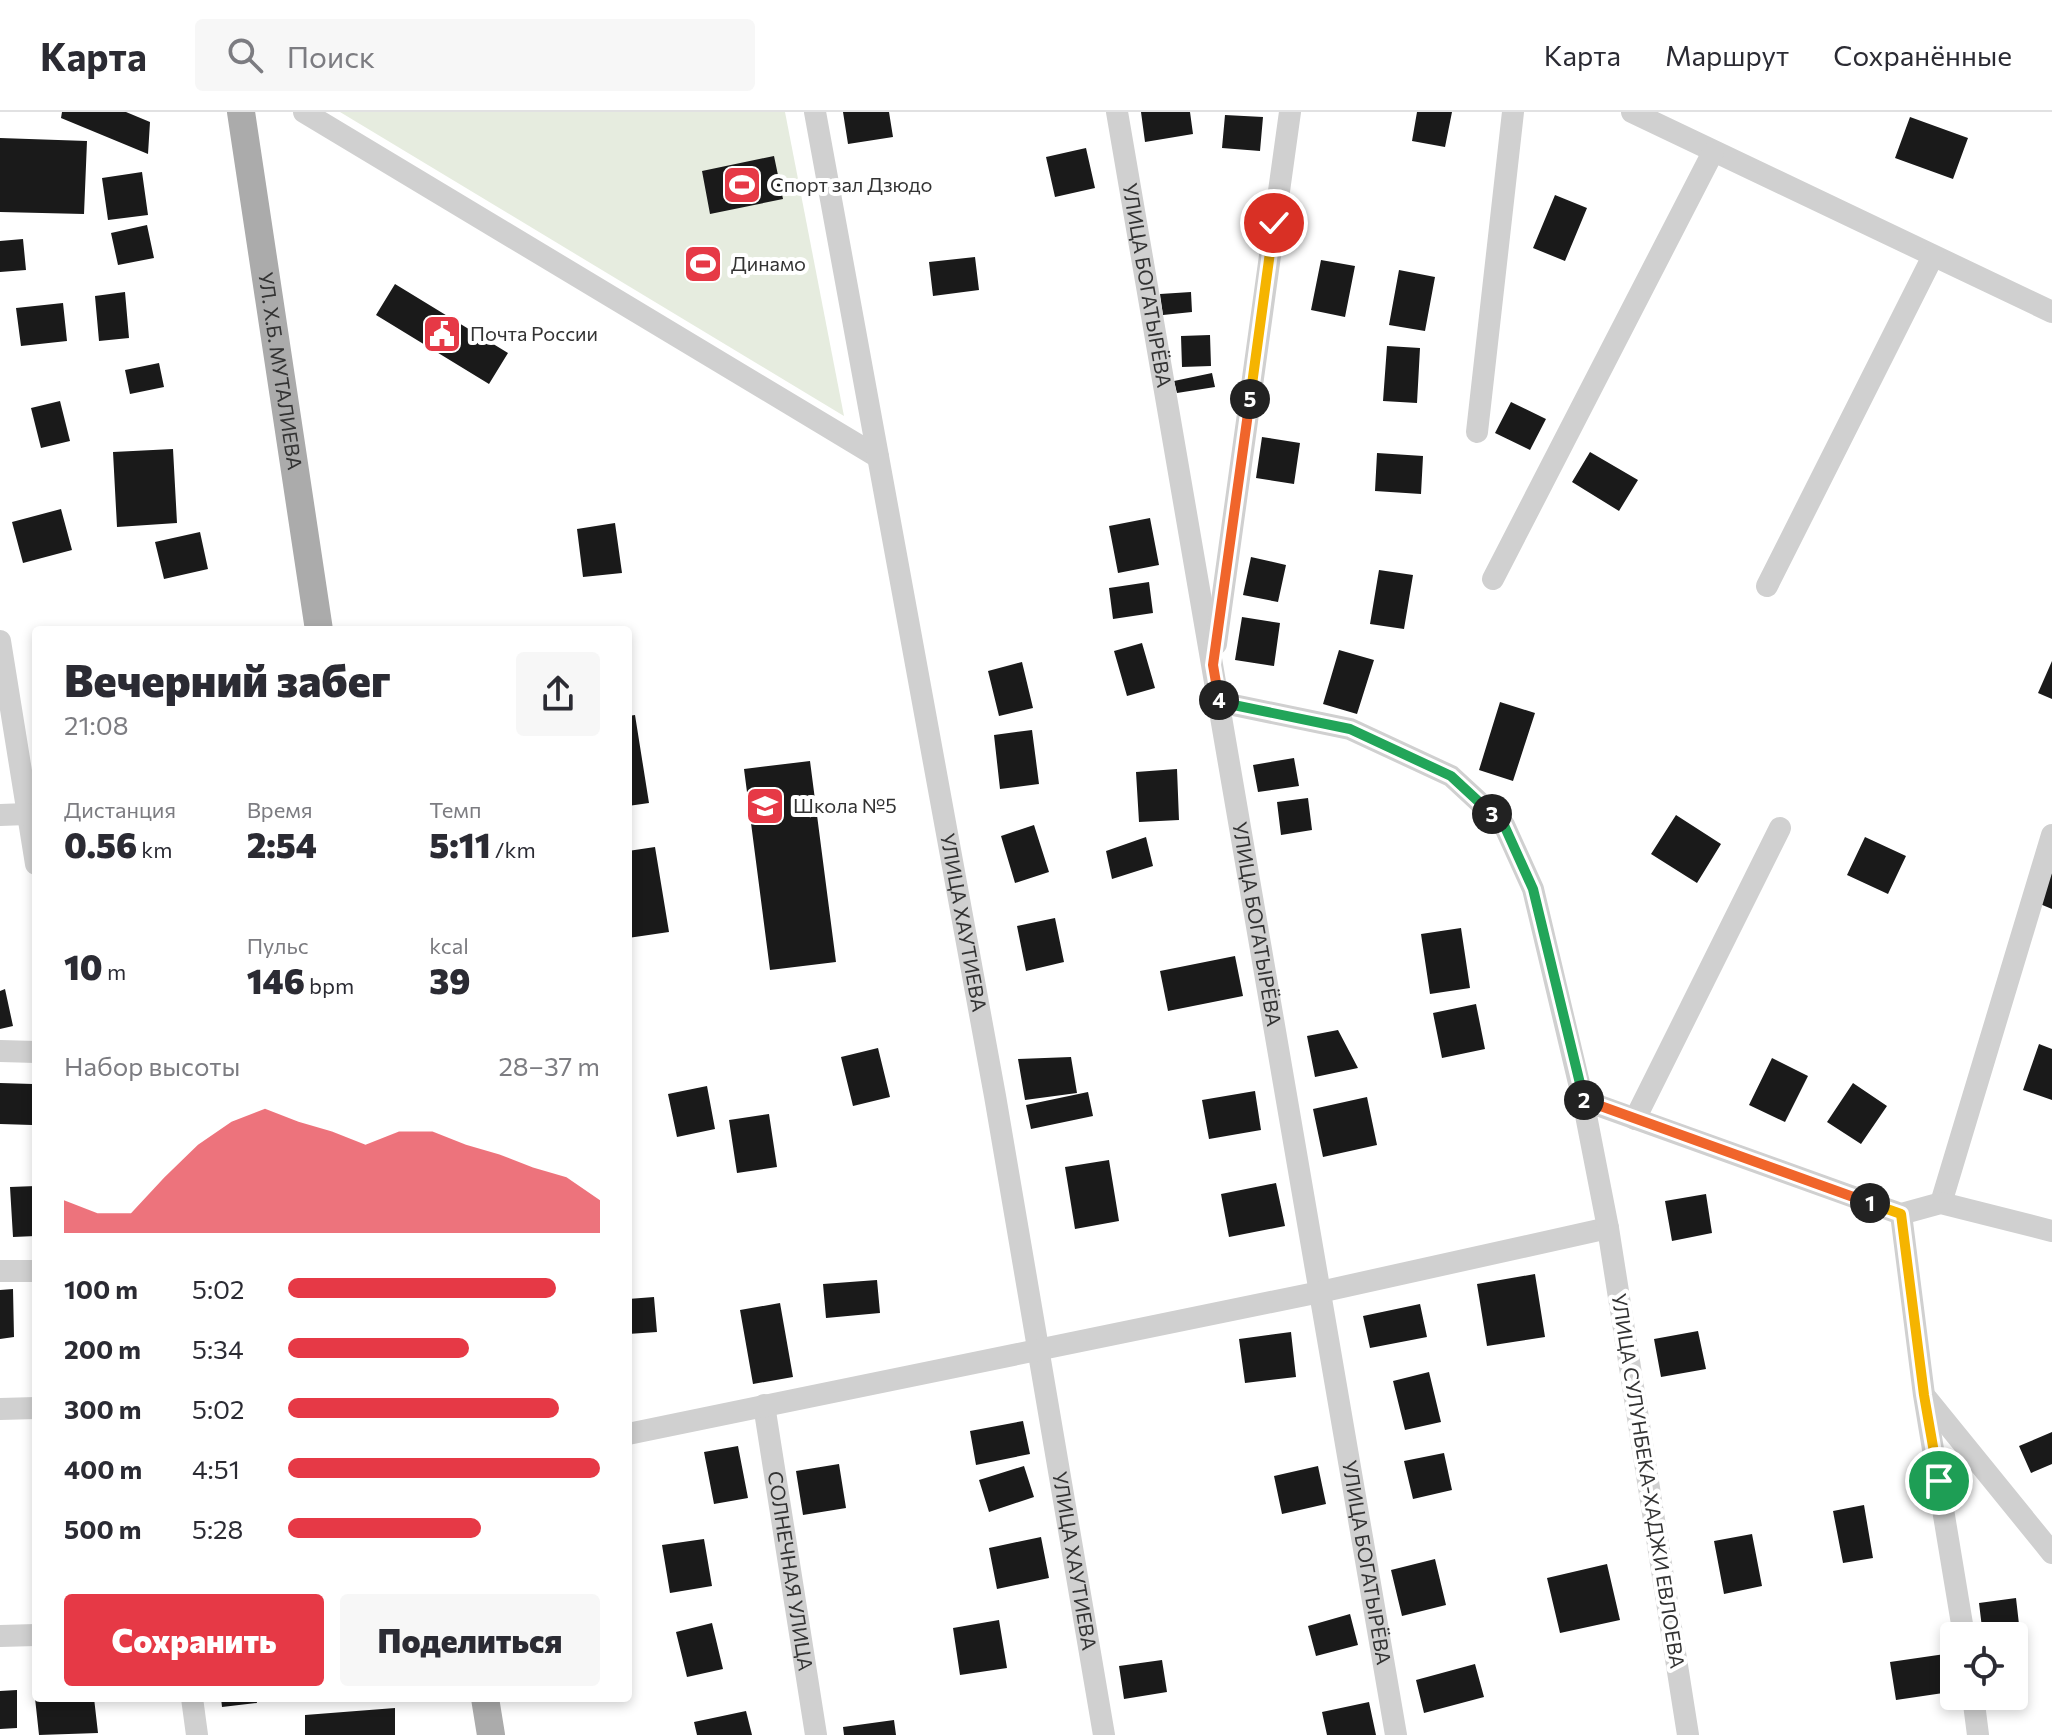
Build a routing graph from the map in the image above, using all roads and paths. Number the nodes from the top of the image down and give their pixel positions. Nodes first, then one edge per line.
1 (241, 112) edge
2 (304, 112) edge
3 (815, 112) edge
4 (1117, 112) edge
5 (1290, 112) edge
6 (1513, 112) edge
7 (1632, 112) edge
8 (1713, 152) junction
9 (1933, 256) junction
10 (2052, 312) edge
11 (1477, 432) dead end
12 (878, 457) junction
13 (1493, 579) dead end
14 (1767, 586) dead end
15 (318, 626) edge
16 (0, 641) edge
17 (1213, 665) junction
18 (1219, 702) junction
19 (27, 814) junction
20 (0, 815) edge
21 (1780, 828) dead end
22 (2052, 835) edge
23 (32, 842) edge
24 (0, 1051) edge
25 (32, 1052) edge
26 (1583, 1100) junction
27 (1635, 1119) junction
28 (1941, 1203) junction
29 (1901, 1214) junction
30 (1608, 1228) junction
31 (2052, 1231) edge
32 (0, 1271) edge
33 (32, 1271) edge
34 (1320, 1292) junction
35 (1038, 1349) junction
36 (1924, 1395) junction
37 (764, 1405) junction
38 (32, 1408) edge
39 (0, 1409) edge
40 (632, 1433) edge
41 (2052, 1553) edge
42 (1962, 1622) edge
43 (32, 1635) edge
44 (0, 1636) edge
45 (193, 1702) edge
46 (486, 1702) edge
47 (1975, 1710) edge
48 (197, 1735) edge
49 (491, 1735) edge
50 (816, 1735) edge
51 (1104, 1735) edge
52 (1396, 1735) edge
53 (1688, 1735) edge
54 (1978, 1735) edge

1 - 15 main road, УЛ. Х.Б. МУТАЛИЕВА
2 - 12 street
3 - 12 street, УЛИЦА ХАУТИЕВА
4 - 17 street, УЛИЦА БОГАТЫРЁВА
5 - 17 street
6 - 11 street
7 - 8 street
8 - 9 street
8 - 13 street
9 - 10 street
9 - 14 street
12 - 35 street, УЛИЦА ХАУТИЕВА
16 - 19 street
17 - 18 street, УЛИЦА БОГАТЫРЁВА
18 - 26 street, УЛИЦА СУЛУНБЕКА-ХАДЖИ ЕВЛОЕВА
18 - 34 street, УЛИЦА БОГАТЫРЁВА
19 - 20 street
19 - 23 street
21 - 27 street
22 - 28 street
24 - 25 street
26 - 27 street
26 - 30 street, УЛИЦА СУЛУНБЕКА-ХАДЖИ ЕВЛОЕВА
27 - 29 street
28 - 29 street
28 - 31 street
29 - 36 street
30 - 34 street
30 - 53 street, УЛИЦА СУЛУНБЕКА-ХАДЖИ ЕВЛОЕВА
32 - 33 street
34 - 35 street
34 - 52 street, УЛИЦА БОГАТЫРЁВА
35 - 37 street
35 - 51 street, УЛИЦА ХАУТИЕВА
36 - 41 street
36 - 42 street
37 - 40 street
37 - 50 street, СОЛНЕЧНАЯ УЛИЦА
38 - 39 street
43 - 44 street
45 - 48 street
46 - 49 main road
47 - 54 street

